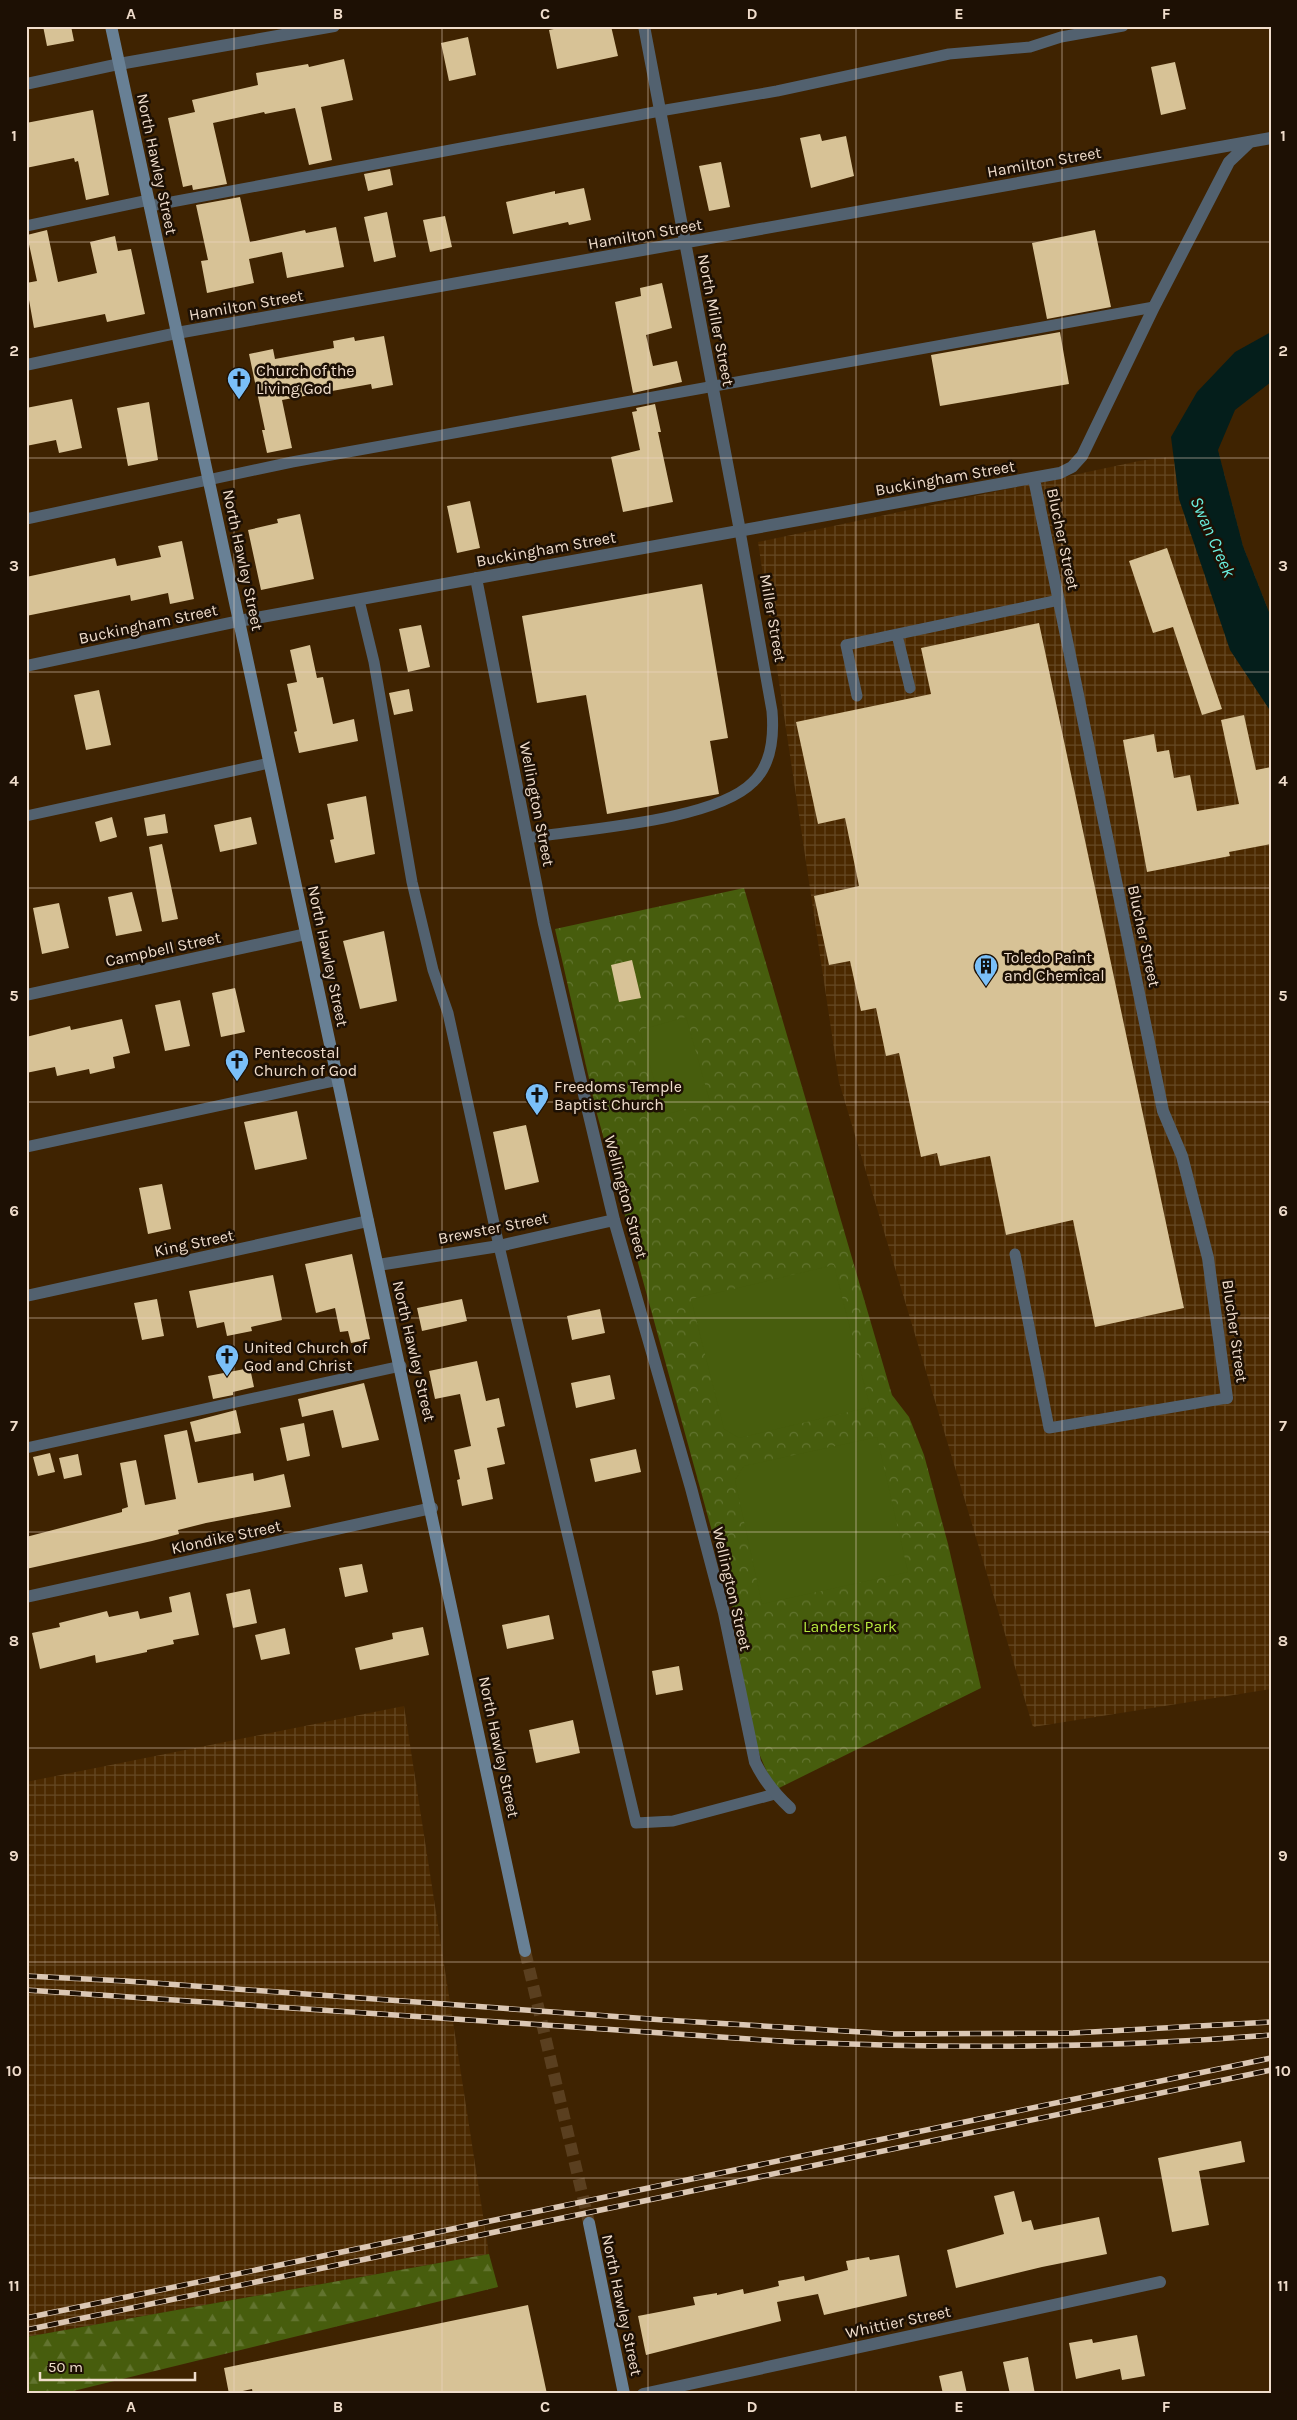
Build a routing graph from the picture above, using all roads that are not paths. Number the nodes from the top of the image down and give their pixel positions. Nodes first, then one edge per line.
1 (111, 26) edge
2 (334, 26) edge
3 (644, 26) edge
4 (1123, 26) edge
5 (119, 64) junction
6 (26, 84) edge
7 (660, 111) junction
8 (1271, 138) edge
9 (1250, 142) junction
10 (149, 203) junction
11 (26, 226) edge
12 (685, 243) junction
13 (1154, 307) junction
14 (177, 334) junction
15 (26, 365) edge
16 (712, 387) junction
17 (1072, 467) joint
18 (209, 479) junction
19 (1034, 479) junction
20 (26, 519) edge
21 (740, 531) junction
22 (476, 578) junction
23 (359, 600) junction
24 (1059, 600) junction
25 (239, 621) junction
26 (897, 635) junction
27 (26, 666) edge
28 (910, 688) dead end
29 (857, 696) dead end
30 (270, 763) junction
31 (26, 816) edge
32 (527, 838) junction
33 (306, 934) junction
34 (26, 995) edge
35 (338, 1080) junction
36 (26, 1147) edge
37 (614, 1220) junction
38 (368, 1221) junction
39 (500, 1246) junction
40 (1015, 1254) dead end
41 (378, 1265) junction
42 (26, 1296) edge
43 (401, 1366) junction
44 (1228, 1398) joint
45 (26, 1448) edge
46 (432, 1508) junction
47 (26, 1597) edge
48 (775, 1794) junction
49 (790, 1808) dead end
50 (525, 1951) tunnel mouth
51 (589, 2223) tunnel mouth
52 (1160, 2282) dead end
53 (624, 2394) edge
54 (643, 2394) edge

1 - 5 street, North Hawley Street
2 - 5 street
3 - 7 street, North Miller Street
4 - 7 lane
5 - 6 street
5 - 10 street, North Hawley Street
7 - 10 lane
7 - 12 street, North Miller Street
8 - 9 street, Hamilton Street
9 - 12 street, Hamilton Street
9 - 13 street, Blucher Street
10 - 11 lane
10 - 14 street, North Hawley Street
12 - 14 street, Hamilton Street
12 - 16 street, North Miller Street
13 - 16 lane
13 - 17 street, Blucher Street
14 - 15 street, Hamilton Street
14 - 18 street, North Hawley Street
16 - 18 lane
16 - 21 street, North Miller Street
17 - 19 street, Buckingham Street
18 - 20 lane
18 - 25 street, North Hawley Street
19 - 21 street, Buckingham Street
19 - 24 street, Blucher Street
21 - 22 street, Buckingham Street
21 - 32 lane, Miller Street
22 - 23 street, Buckingham Street
22 - 32 street, Wellington Street
23 - 25 street, Buckingham Street
23 - 39 lane
24 - 26 lane
24 - 44 street, Blucher Street
25 - 27 street, Buckingham Street
25 - 30 street, North Hawley Street
26 - 28 lane
26 - 29 lane
30 - 31 lane
30 - 33 street, North Hawley Street
32 - 37 street, Wellington Street
33 - 34 street, Campbell Street
33 - 35 street, North Hawley Street
35 - 36 lane
35 - 38 street, North Hawley Street
37 - 39 street, Brewster Street
37 - 48 street, Wellington Street
38 - 41 street, North Hawley Street
38 - 42 street, King Street
39 - 41 street, Brewster Street
39 - 48 lane
40 - 44 lane
41 - 43 street, North Hawley Street
43 - 45 lane
43 - 46 street, North Hawley Street
46 - 47 street, Klondike Street
46 - 50 street, North Hawley Street
48 - 49 street, Wellington Street
51 - 53 street, North Hawley Street
52 - 54 street, Whittier Street

